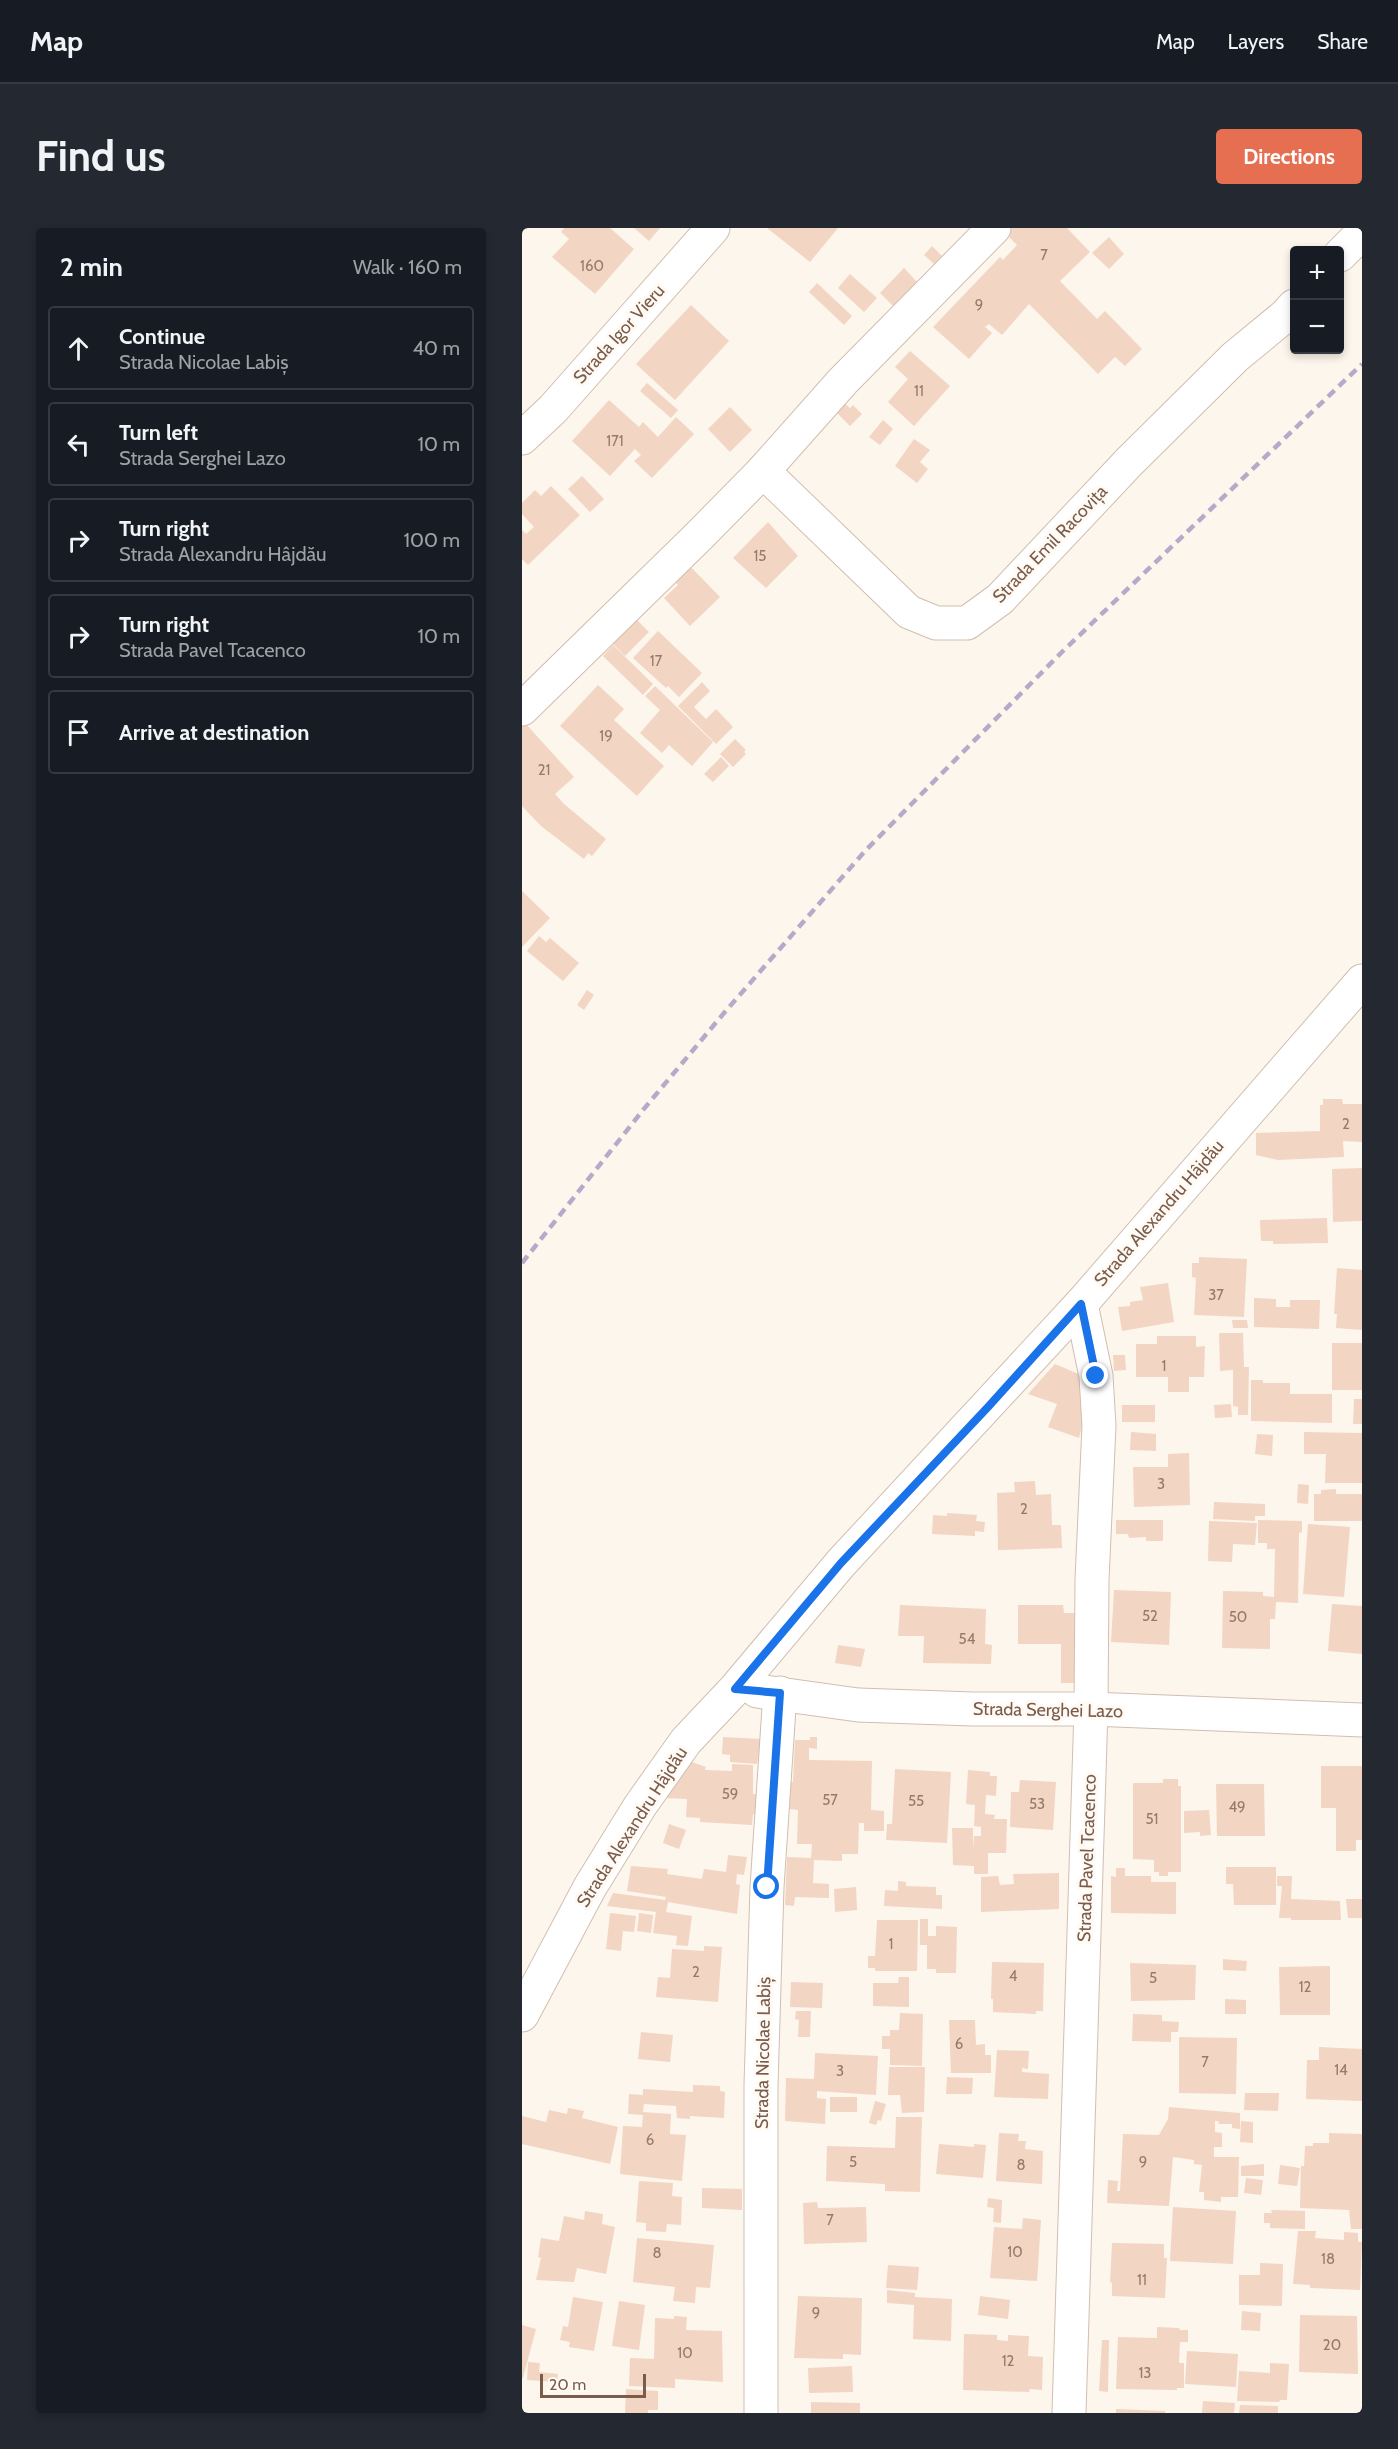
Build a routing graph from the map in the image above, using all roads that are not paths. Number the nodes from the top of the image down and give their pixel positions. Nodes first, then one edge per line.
1 (713, 228) edge
2 (994, 228) edge
3 (1362, 233) edge
4 (1344, 251) edge
5 (1290, 310) edge
6 (522, 438) edge
7 (763, 471) junction
8 (524, 702) edge
9 (1362, 981) edge
10 (1081, 1304) junction
11 (735, 1689) junction
12 (780, 1693) junction
13 (1091, 1709) junction
14 (1362, 1720) edge
15 (522, 2015) edge
16 (760, 2413) edge
17 (1069, 2413) edge

1 - 6 street, Strada Igor Vieru
2 - 7 street
3 - 4 street
5 - 7 street, Strada Emil Racovița
7 - 8 street
9 - 10 street, Strada Alexandru Hâjdău
10 - 11 street, Strada Alexandru Hâjdău
10 - 13 street, Strada Pavel Tcacenco
11 - 12 street, Strada Serghei Lazo
11 - 15 street, Strada Alexandru Hâjdău
12 - 13 street, Strada Serghei Lazo
12 - 16 street, Strada Nicolae Labiș
13 - 14 street, Strada Serghei Lazo
13 - 17 street, Strada Pavel Tcacenco

